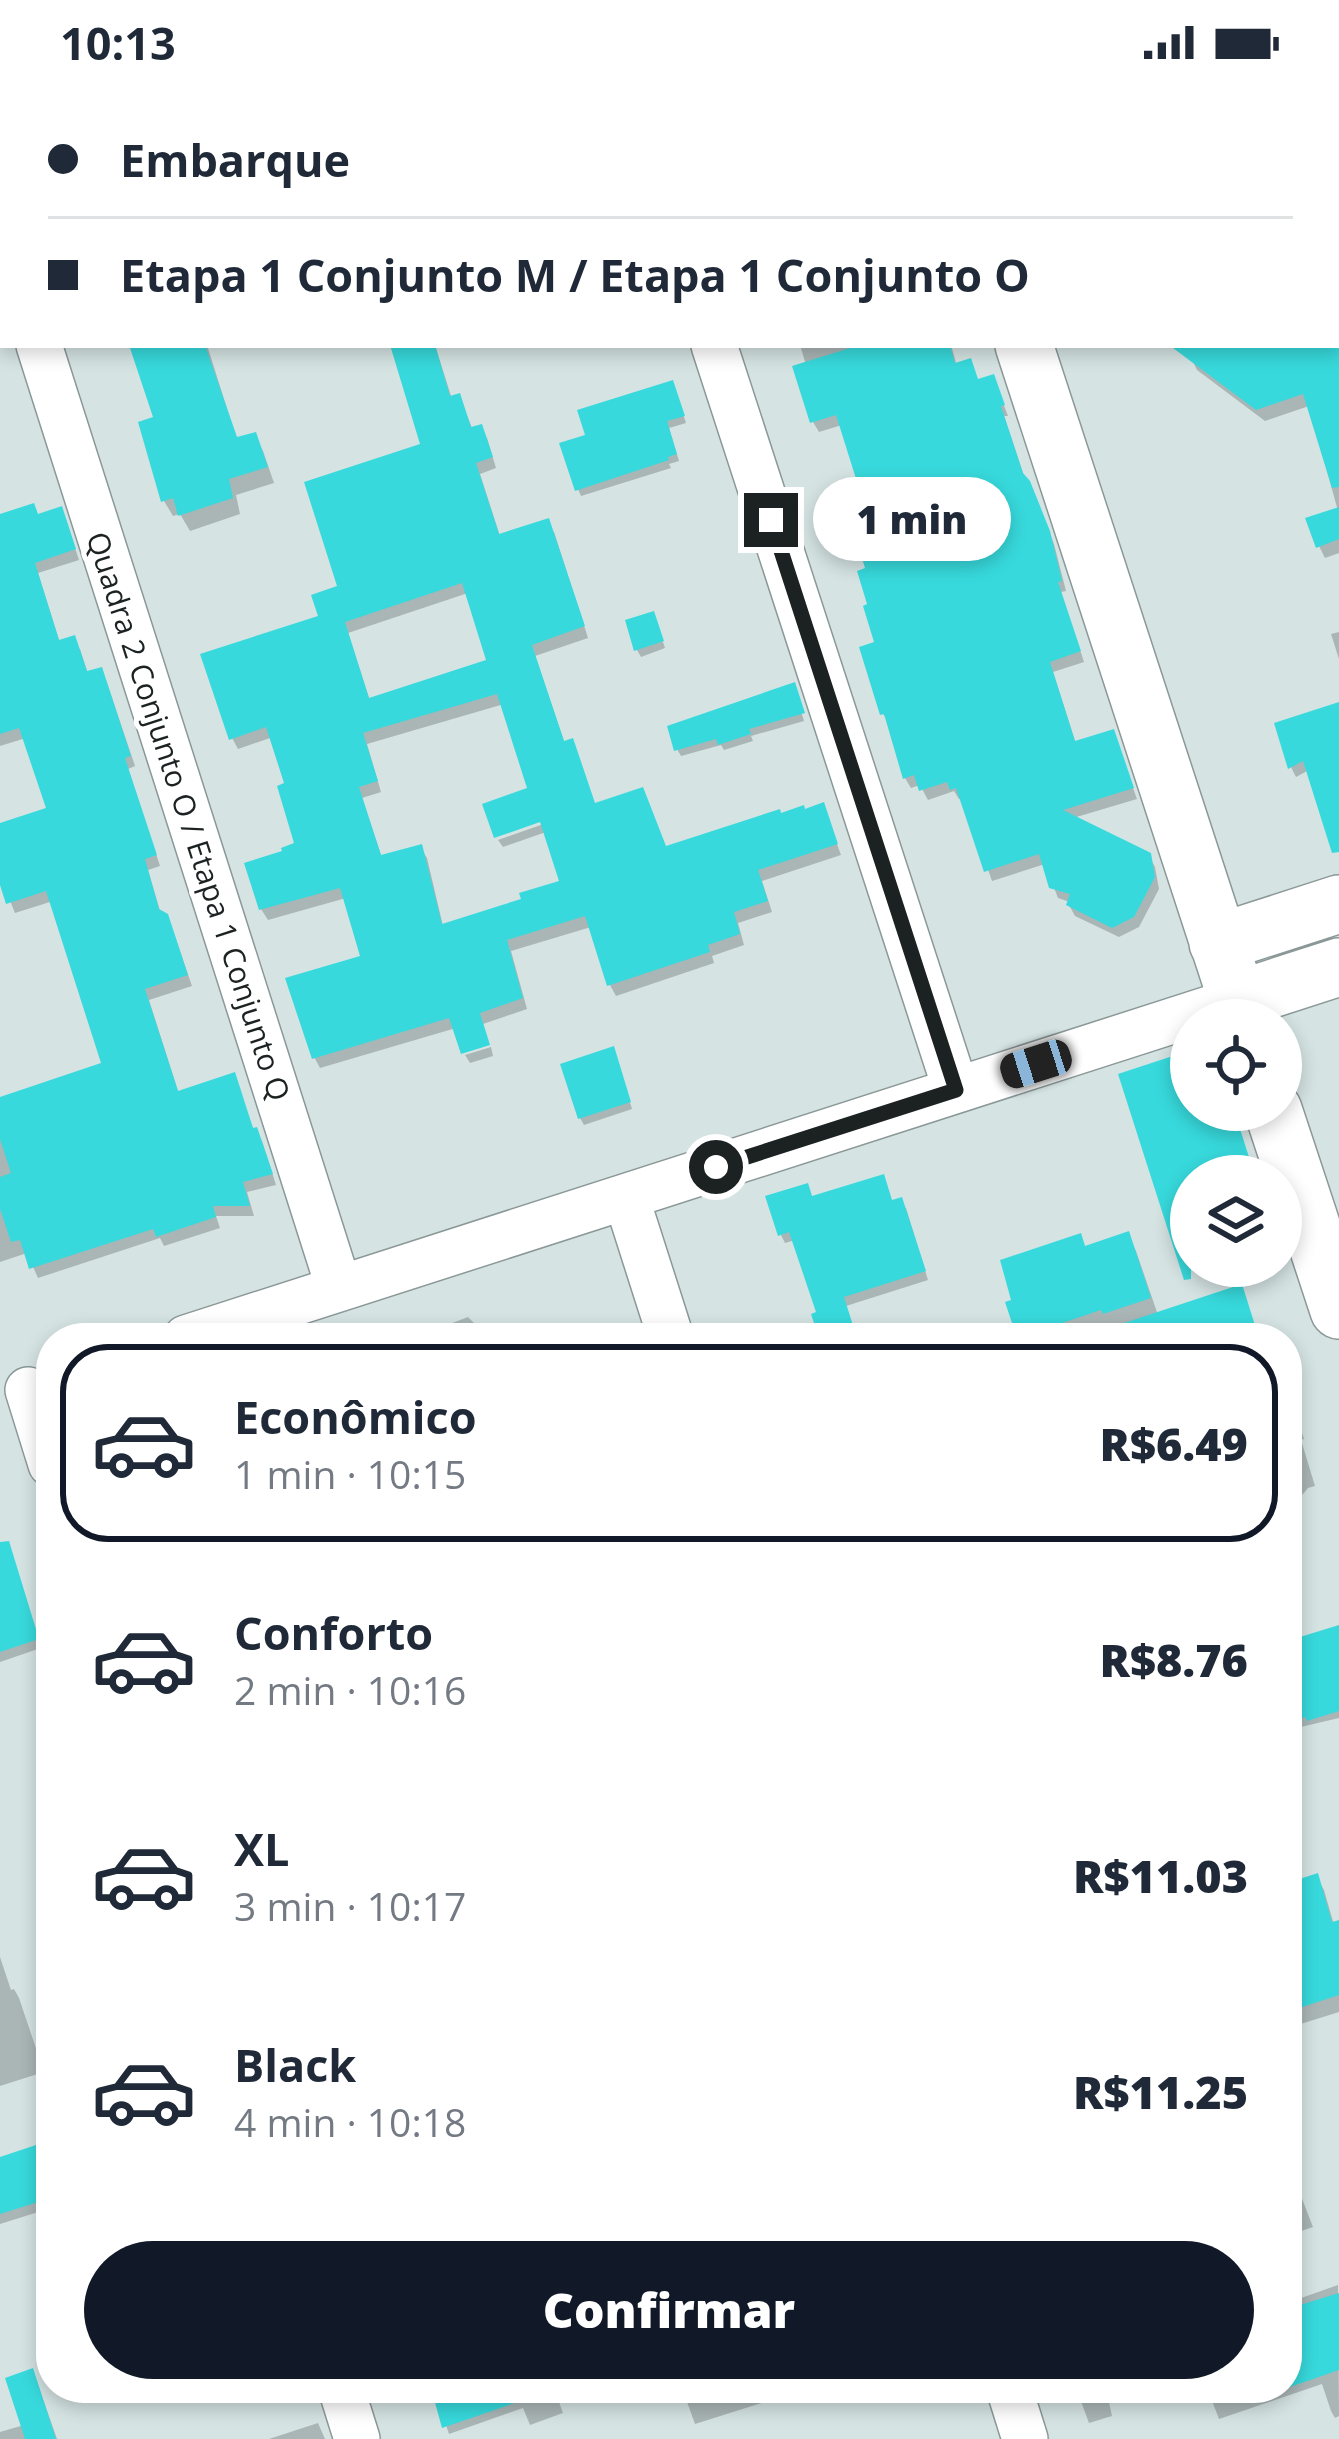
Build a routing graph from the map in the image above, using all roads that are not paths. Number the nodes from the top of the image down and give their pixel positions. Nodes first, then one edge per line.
1 (40, 348) edge
2 (715, 348) edge
3 (1025, 348) edge
4 (1339, 904) edge
5 (1218, 943) junction
6 (1339, 967) edge
7 (1236, 999) edge
8 (1265, 999) edge
9 (1170, 1030) edge
10 (956, 1090) junction
11 (1280, 1131) edge
12 (626, 1197) junction
13 (339, 1288) junction
14 (1339, 1310) edge
15 (232, 1323) edge
16 (666, 1323) edge
17 (26, 1390) edge
18 (36, 1420) edge
19 (346, 2403) edge
20 (1014, 2403) edge
21 (357, 2439) edge
22 (1025, 2439) edge

1 - 13 street, Quadra 2 Conjunto O / Etapa 1 Conjunto Q
2 - 10 street
3 - 5 street
4 - 5 street
5 - 7 street
6 - 8 street
9 - 10 street
10 - 12 street
11 - 14 street
12 - 13 street
12 - 16 street
13 - 15 street
17 - 18 street
19 - 21 street
20 - 22 street

